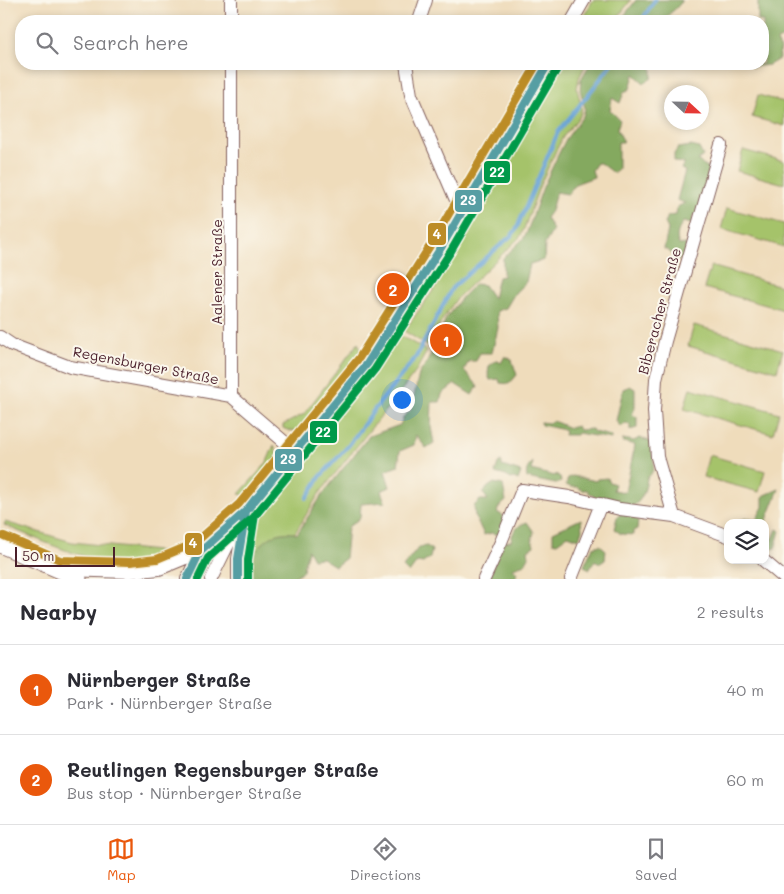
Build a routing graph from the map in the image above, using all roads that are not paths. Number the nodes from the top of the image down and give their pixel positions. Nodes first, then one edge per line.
1 (231, 0) edge
2 (426, 0) edge
3 (584, 0) edge
4 (231, 15) edge
5 (421, 15) edge
6 (575, 15) edge
7 (230, 70) edge
8 (407, 70) edge
9 (545, 70) edge
10 (721, 145) dead end
11 (462, 214) junction
12 (0, 337) edge
13 (232, 396) junction
14 (295, 451) junction
15 (601, 504) junction
16 (246, 511) junction
17 (674, 516) junction
18 (724, 535) edge
19 (0, 544) edge
20 (200, 552) junction
21 (768, 564) edge
22 (58, 570) junction
23 (784, 578) edge
24 (79, 579) edge
25 (187, 579) edge
26 (211, 579) edge
27 (238, 579) edge
28 (484, 579) edge
29 (571, 579) edge

1 - 4 street
2 - 5 street
3 - 6 street
7 - 13 street, Aalener Straße
8 - 11 street
9 - 11 street
10 - 17 street, Biberacher Straße
11 - 14 street
12 - 13 street, Regensburger Straße
13 - 14 street
14 - 16 street
15 - 17 street
15 - 28 street
15 - 29 street
16 - 20 street
16 - 26 street
16 - 27 street
17 - 18 street
19 - 22 street
20 - 22 street
20 - 25 street
21 - 23 street
22 - 24 street

